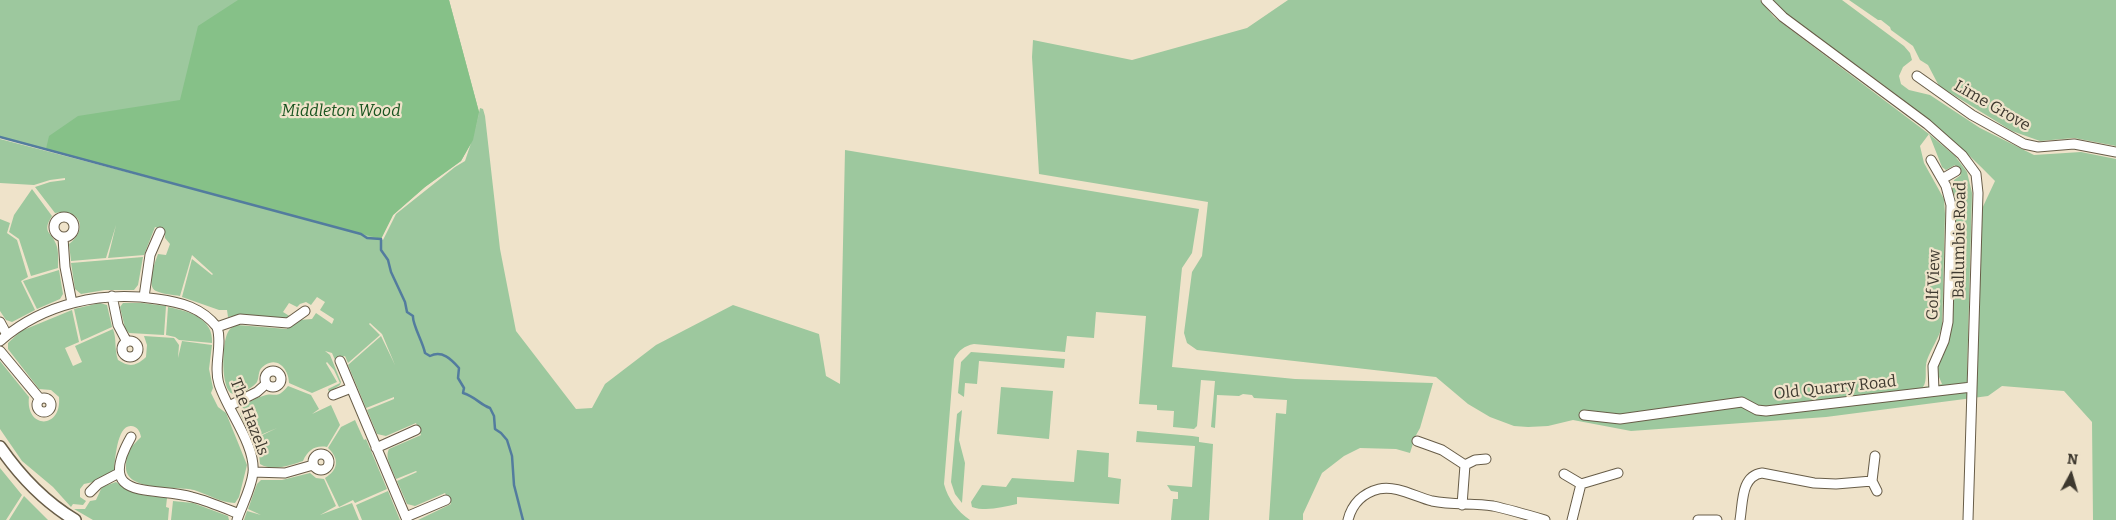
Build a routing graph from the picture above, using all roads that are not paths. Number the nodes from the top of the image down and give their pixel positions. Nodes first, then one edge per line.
1 (1766, 0) edge
2 (1917, 76) dead end
3 (2116, 152) edge
4 (1930, 160) dead end
5 (1956, 171) dead end
6 (1942, 179) junction
7 (160, 232) dead end
8 (63, 238) dead end
9 (112, 296) junction
10 (144, 297) junction
11 (72, 303) junction
12 (305, 311) dead end
13 (0, 322) edge
14 (217, 327) junction
15 (8, 335) junction
16 (0, 341) edge
17 (127, 342) dead end
18 (0, 351) edge
19 (340, 362) dead end
20 (266, 384) dead end
21 (1972, 387) junction
22 (350, 388) junction
23 (1934, 392) junction
24 (333, 395) dead end
25 (40, 399) dead end
26 (229, 406) junction
27 (1584, 415) dead end
28 (416, 430) dead end
29 (131, 437) dead end
30 (1417, 441) dead end
31 (0, 447) edge
32 (376, 448) junction
33 (1875, 456) dead end
34 (1486, 459) dead end
35 (313, 465) dead end
36 (1465, 465) junction
37 (253, 472) junction
38 (119, 473) junction
39 (1618, 473) dead end
40 (1564, 474) dead end
41 (1872, 481) junction
42 (1581, 484) junction
43 (1877, 491) dead end
44 (90, 492) dead end
45 (446, 500) dead end
46 (1462, 505) junction
47 (238, 517) edge
48 (1524, 517) edge
49 (407, 518) edge
50 (75, 520) edge
51 (1348, 520) edge
52 (1545, 520) edge
53 (1572, 520) edge
54 (1698, 520) edge
55 (1717, 520) edge
56 (1740, 520) edge
57 (1968, 520) edge

1 - 21 street, Ballumbie Road
2 - 3 street, Lime Grove
4 - 6 street, Golf View
5 - 6 street
6 - 23 street, Golf View
7 - 10 street
8 - 11 street
9 - 10 street
9 - 11 street
9 - 17 street
10 - 14 street
11 - 15 street
12 - 14 street
13 - 15 street
14 - 26 street, The Hazels
15 - 16 street
18 - 25 street
19 - 22 street
20 - 26 street
21 - 23 street, Old Quarry Road
21 - 57 street, Ballumbie Road
22 - 24 street
22 - 32 street
23 - 27 street, Old Quarry Road
26 - 37 street, The Hazels
28 - 32 street
29 - 38 street
30 - 36 street
31 - 50 street
32 - 49 street
33 - 41 street
34 - 36 street
35 - 37 street
36 - 46 street
37 - 47 street, The Hazels
38 - 44 street
38 - 47 street
39 - 42 street
40 - 42 street
41 - 43 street
41 - 56 street
42 - 53 street
45 - 49 street
46 - 48 street
46 - 51 street
48 - 52 street
54 - 55 street

